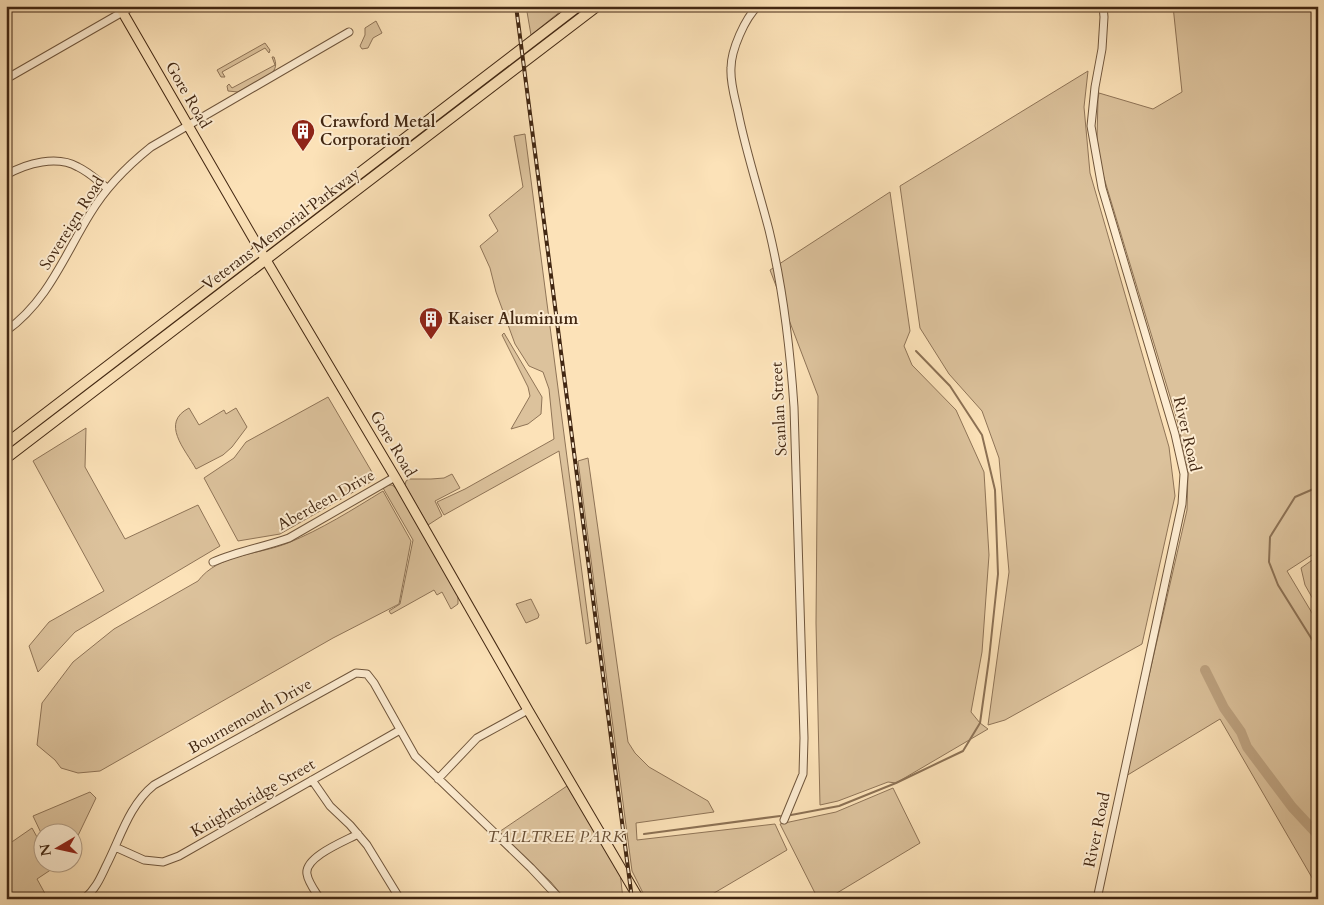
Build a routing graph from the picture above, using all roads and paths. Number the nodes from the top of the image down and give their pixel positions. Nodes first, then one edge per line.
1 (133, 6) edge
2 (578, 6) edge
3 (597, 6) edge
4 (758, 6) edge
5 (1103, 6) edge
6 (121, 9) edge
7 (349, 32) dead end
8 (6, 79) edge
9 (189, 125) junction
10 (6, 174) edge
11 (108, 188) junction
12 (260, 250) junction
13 (266, 259) junction
14 (6, 331) edge
15 (6, 444) edge
16 (6, 458) edge
17 (395, 477) junction
18 (213, 562) dead end
19 (528, 710) junction
20 (400, 730) junction
21 (438, 779) junction
22 (312, 780) junction
23 (784, 820) dead end
24 (358, 834) junction
25 (115, 847) junction
26 (84, 899) edge
27 (320, 899) edge
28 (400, 899) edge
29 (560, 899) edge
30 (639, 899) edge
31 (1096, 899) edge

1 - 6 street
2 - 12 highway, Veterans Memorial Parkway
3 - 13 highway, Veterans Memorial Parkway
4 - 23 street, Scanlan Street
5 - 31 street, River Road
6 - 8 street
6 - 9 main road, Gore Road
7 - 9 street, Sovereign Road
9 - 11 street, Sovereign Road
9 - 12 main road, Gore Road
10 - 11 street
11 - 14 street, Sovereign Road
12 - 13 main road, Gore Road
12 - 15 highway, Veterans Memorial Parkway
13 - 16 highway, Veterans Memorial Parkway
13 - 17 main road, Gore Road
17 - 18 street, Aberdeen Drive
17 - 19 main road, Gore Road
19 - 21 street
19 - 30 main road, Gore Road
20 - 21 street, Bournemouth Drive
20 - 22 street, Knightsbridge Street
20 - 25 street, Bournemouth Drive
21 - 29 street, Bournemouth Drive
22 - 24 street
22 - 25 street, Knightsbridge Street
24 - 27 street
24 - 28 street
25 - 26 street, Bournemouth Drive

